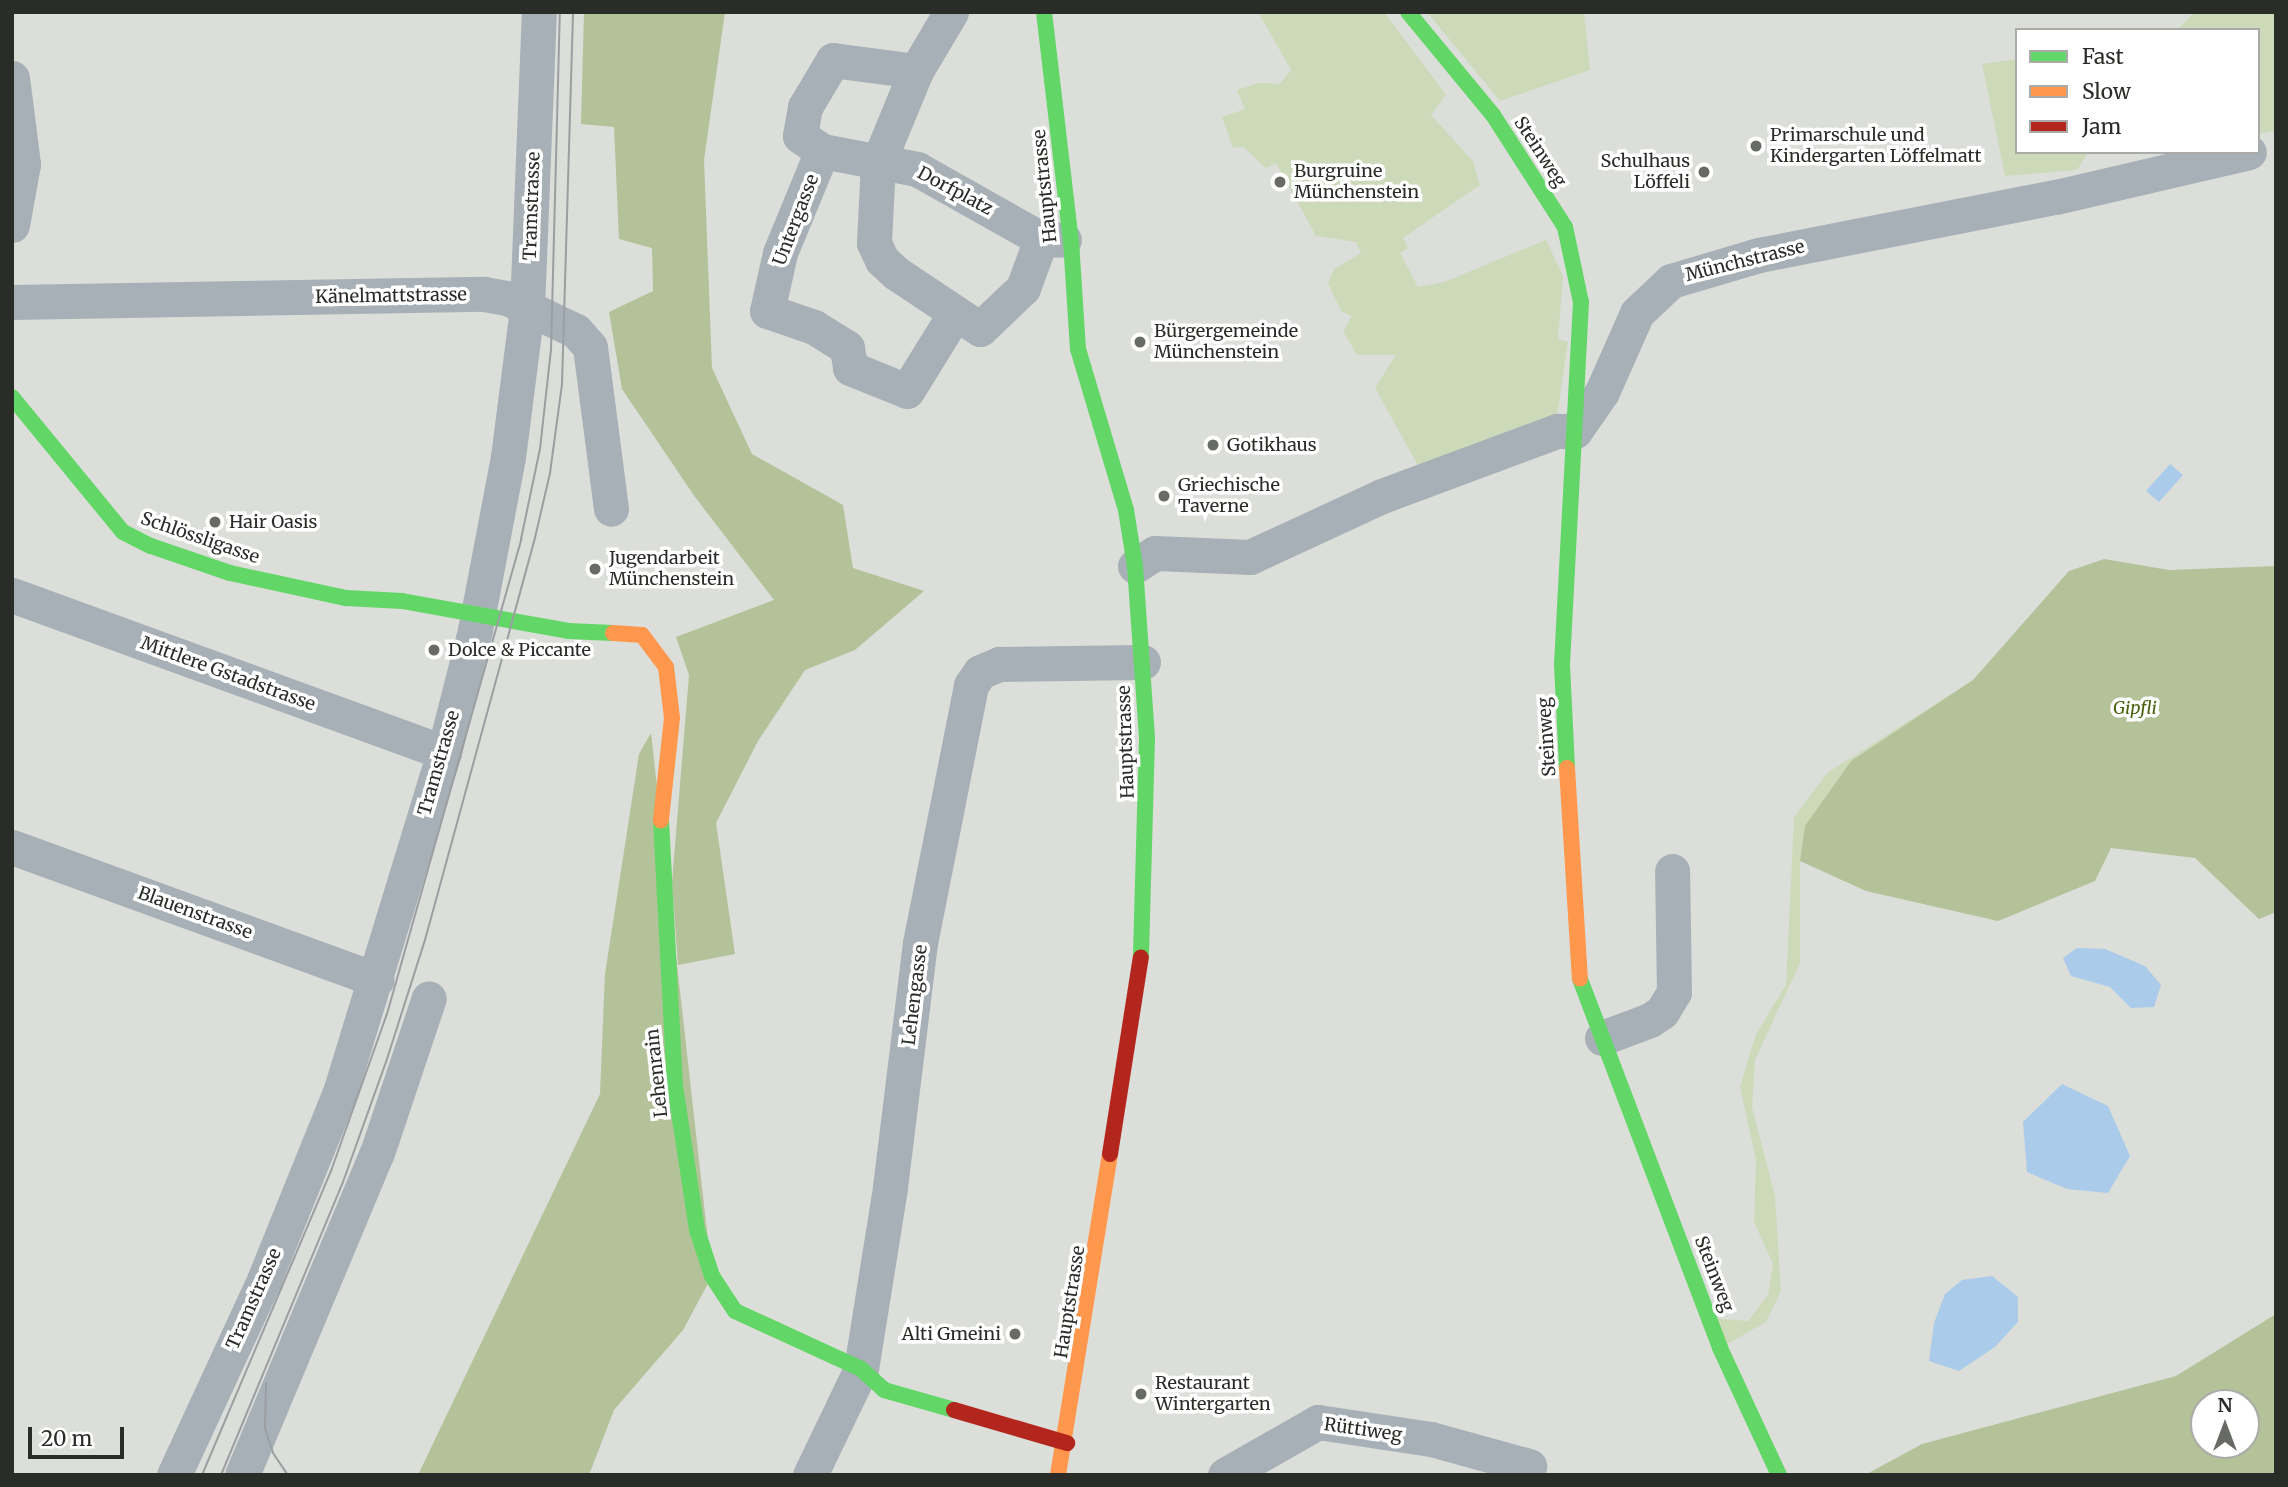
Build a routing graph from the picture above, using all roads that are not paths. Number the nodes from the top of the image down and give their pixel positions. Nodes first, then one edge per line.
1 (539, 12) edge
2 (951, 12) edge
3 (1044, 12) edge
4 (1408, 12) edge
5 (916, 71) junction
6 (12, 78) edge
7 (822, 151) junction
8 (2240, 154) edge
9 (878, 163) junction
10 (12, 225) edge
11 (1056, 240) junction
12 (12, 302) edge
13 (527, 308) junction
14 (954, 315) junction
15 (14, 403) edge
16 (1575, 431) junction
17 (611, 509) dead end
18 (1135, 566) junction
19 (12, 595) edge
20 (478, 613) junction
21 (1143, 662) junction
22 (443, 752) junction
23 (12, 847) edge
24 (1672, 872) dead end
25 (377, 979) junction
26 (429, 998) dead end
27 (1602, 1038) junction
28 (861, 1369) junction
29 (1431, 1439) junction
30 (1529, 1465) dead end
31 (1066, 1466) edge
32 (174, 1475) edge
33 (242, 1475) edge
34 (810, 1475) edge
35 (1225, 1475) edge
36 (1464, 1475) edge
37 (1779, 1475) edge

1 - 13 street, Tramstrasse
2 - 5 street
3 - 11 street, Hauptstrasse
4 - 16 street, Steinweg
5 - 7 street, Untergasse
5 - 9 street
6 - 10 street
7 - 9 street, Dorfplatz
7 - 14 street, Untergasse
8 - 16 street, Münchstrasse
9 - 11 street, Dorfplatz
9 - 14 street
11 - 14 street
11 - 18 street, Hauptstrasse
12 - 13 street, Känelmattstrasse
13 - 17 street, Känelmattstrasse
13 - 20 street, Tramstrasse
15 - 20 street, Schlössligasse
16 - 18 street
16 - 27 street, Steinweg
18 - 21 street, Hauptstrasse
19 - 22 street, Mittlere Gstadstrasse
20 - 22 street, Tramstrasse
20 - 28 street, Lehenrain
21 - 28 street, Lehengasse
21 - 31 street, Hauptstrasse
22 - 25 street, Tramstrasse
23 - 25 street, Blauenstrasse
24 - 27 street
25 - 32 street, Tramstrasse
26 - 33 street
27 - 37 street, Steinweg
28 - 31 street, Lehenrain
28 - 34 street, Lehengasse
29 - 30 street, Rüttiweg
29 - 35 street, Rüttiweg
29 - 36 street

